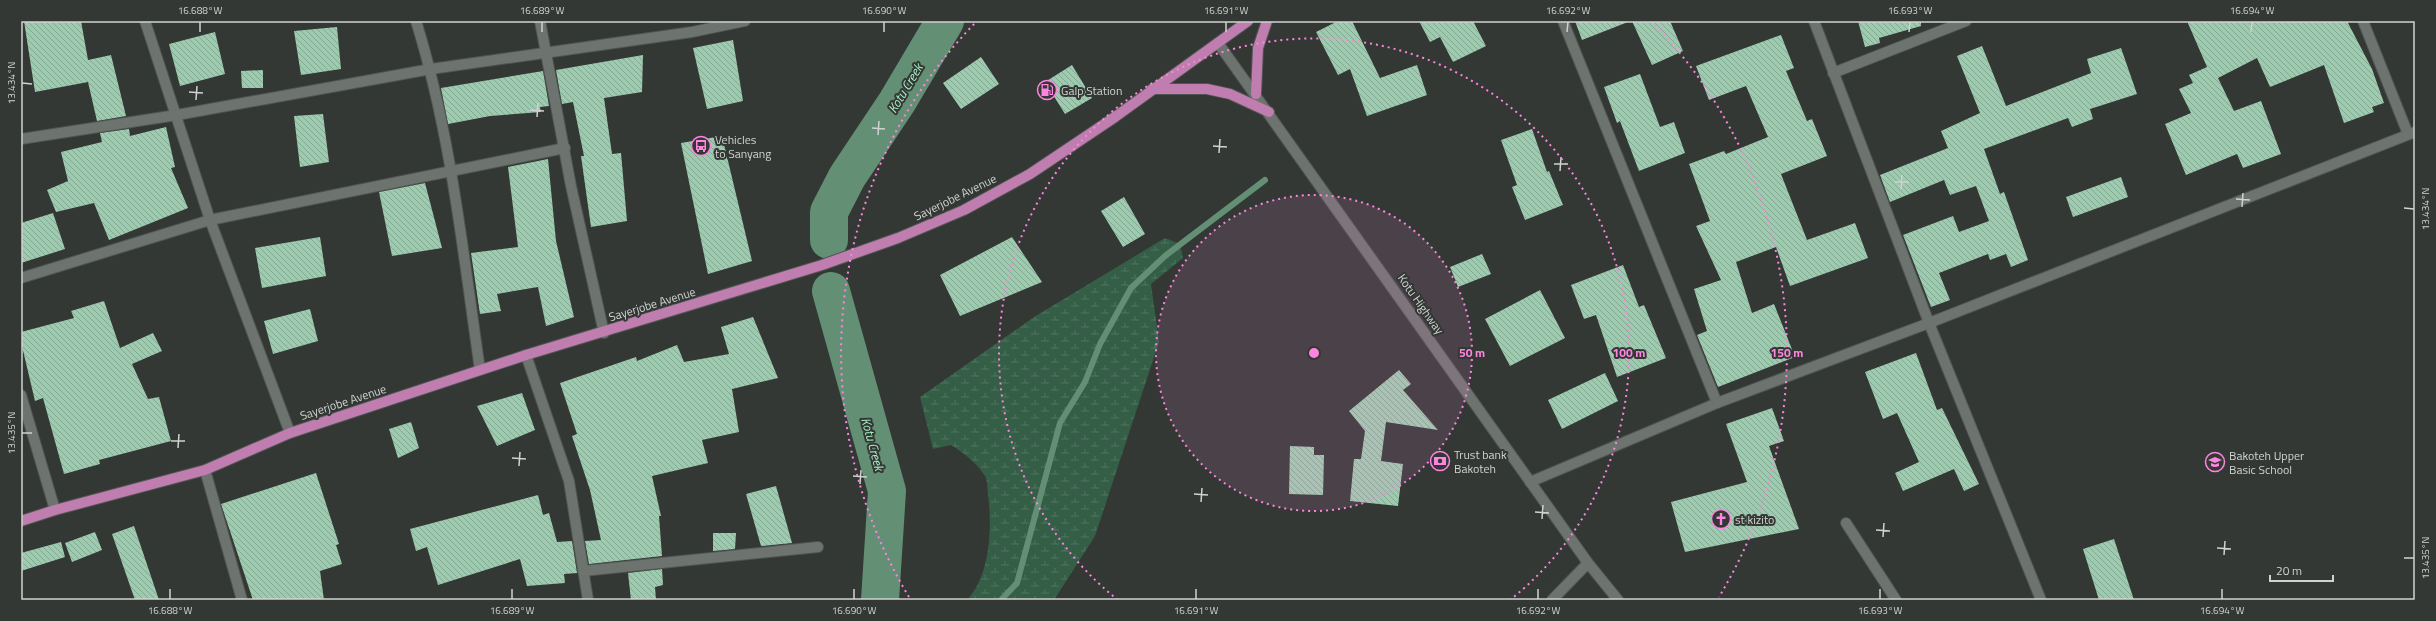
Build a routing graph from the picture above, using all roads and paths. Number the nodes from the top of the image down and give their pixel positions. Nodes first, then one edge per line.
1 (145, 21) edge
2 (416, 21) edge
3 (540, 21) edge
4 (746, 21) edge
5 (1248, 21) edge
6 (1267, 21) edge
7 (1563, 21) edge
8 (1814, 21) edge
9 (1966, 21) edge
10 (2363, 21) edge
11 (1218, 43) junction
12 (546, 52) junction
13 (430, 69) junction
14 (1834, 73) junction
15 (1152, 90) junction
16 (1256, 94) junction
17 (1268, 112) junction
18 (177, 115) junction
19 (2412, 133) edge
20 (21, 139) edge
21 (565, 148) junction
22 (451, 171) junction
23 (210, 220) junction
24 (21, 278) edge
25 (1929, 323) junction
26 (604, 333) junction
27 (526, 355) junction
28 (480, 370) junction
29 (21, 396) edge
30 (1717, 404) junction
31 (290, 433) junction
32 (205, 470) junction
33 (1530, 482) junction
34 (55, 510) junction
35 (21, 521) edge
36 (1846, 523) dead end
37 (818, 547) dead end
38 (1588, 563) junction
39 (583, 571) junction
40 (242, 600) edge
41 (588, 600) edge
42 (1552, 600) edge
43 (1618, 600) edge
44 (1896, 600) edge
45 (2041, 600) edge

1 - 18 street
2 - 13 street
3 - 12 street
4 - 12 street
5 - 11 main road, Sayerjobe Avenue
6 - 16 main road
7 - 30 street
8 - 14 street
9 - 14 street
10 - 19 street
11 - 15 main road, Sayerjobe Avenue
11 - 16 street, Kotu Highway
12 - 13 street
12 - 21 street
13 - 18 street
13 - 22 street
14 - 25 street
15 - 17 main road
15 - 26 main road, Sayerjobe Avenue
16 - 17 street, Kotu Highway
17 - 33 street, Kotu Highway
18 - 20 street
18 - 23 street
19 - 25 street
21 - 22 street
21 - 26 street
22 - 23 street
22 - 28 street
23 - 24 street
23 - 31 street
25 - 30 street
25 - 45 street
26 - 27 main road, Sayerjobe Avenue
27 - 28 main road, Sayerjobe Avenue
27 - 39 street
28 - 31 main road, Sayerjobe Avenue
29 - 34 street
30 - 33 street
31 - 32 main road, Sayerjobe Avenue
32 - 34 main road, Sayerjobe Avenue
32 - 40 street
33 - 38 street, Kotu Highway
34 - 35 main road, Sayerjobe Avenue
36 - 44 street
37 - 39 street
38 - 42 street
38 - 43 street, Kotu Highway
39 - 41 street

